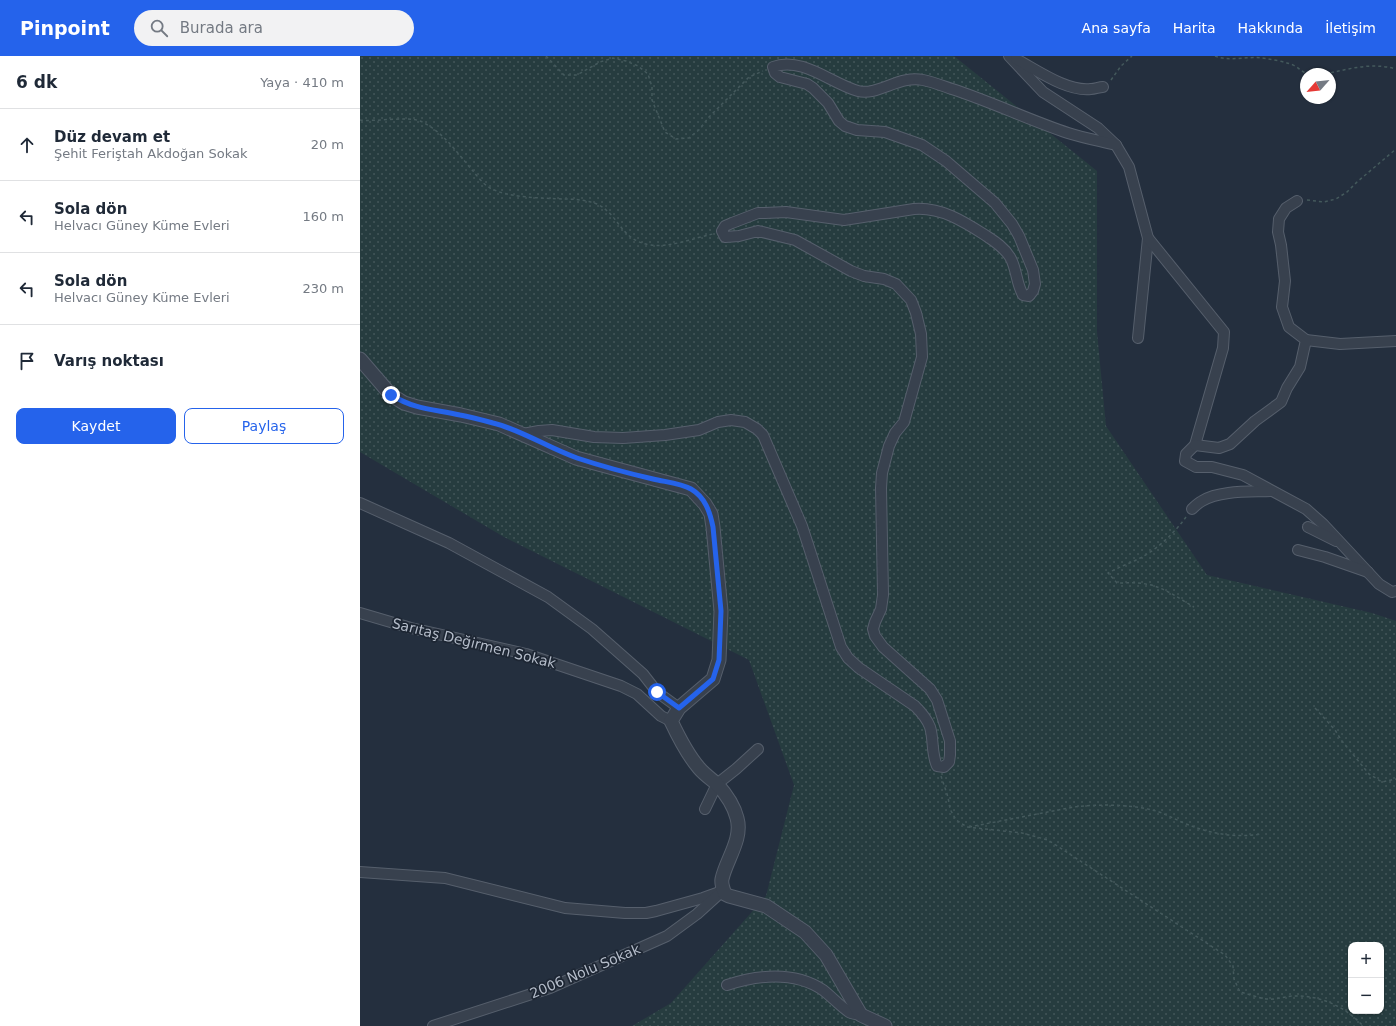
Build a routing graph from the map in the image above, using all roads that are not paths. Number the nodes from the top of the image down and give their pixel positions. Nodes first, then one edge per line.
1 (1010, 56) edge
2 (1103, 87) road end
3 (1116, 145) junction
4 (1297, 201) road end
5 (1148, 238) junction
6 (1138, 338) dead end
7 (1306, 340) junction
8 (1396, 341) edge
9 (360, 359) edge
10 (523, 434) junction
11 (1194, 445) junction
12 (1274, 491) junction
13 (360, 503) edge
14 (1192, 509) road end
15 (1308, 527) dead end
16 (1341, 543) junction
17 (1298, 550) dead end
18 (1368, 572) junction
19 (1396, 591) edge
20 (360, 613) edge
21 (679, 708) junction
22 (671, 722) junction
23 (758, 749) dead end
24 (717, 784) junction
25 (705, 810) dead end
26 (360, 872) edge
27 (722, 889) junction
28 (727, 985) dead end
29 (861, 1015) junction
30 (433, 1026) edge
31 (885, 1026) edge

1 - 2 street
1 - 3 street
3 - 5 street
3 - 10 street
4 - 7 street
5 - 6 street
5 - 11 street
7 - 8 street
7 - 11 street
9 - 10 street
10 - 21 street
11 - 12 street
12 - 14 street
12 - 16 street
13 - 21 street
15 - 16 street
16 - 18 street
17 - 18 street
18 - 19 street
20 - 22 street, Sarıtaş Değirmen Sokak
21 - 22 street
22 - 24 street
23 - 24 street
24 - 25 street
24 - 27 street
26 - 27 street
27 - 29 street
27 - 30 street, 2006 Nolu Sokak
28 - 29 street
29 - 31 street

